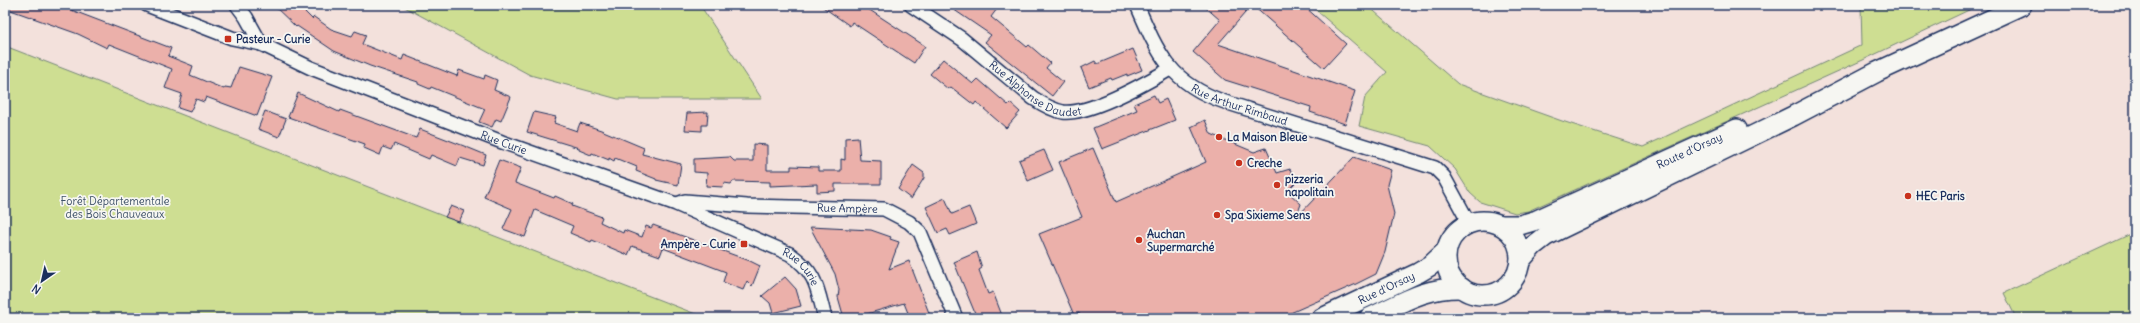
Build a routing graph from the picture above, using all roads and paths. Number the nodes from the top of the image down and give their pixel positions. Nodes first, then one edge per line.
1 (146, 5) edge
2 (237, 5) edge
3 (911, 5) edge
4 (1137, 5) edge
5 (2022, 5) edge
6 (261, 44) junction
7 (1170, 69) junction
8 (1878, 72) junction
9 (676, 204) junction
10 (1469, 223) junction
11 (1501, 225) junction
12 (1446, 251) junction
13 (1520, 261) junction
14 (1462, 288) junction
15 (825, 318) edge
16 (956, 318) edge
17 (1322, 318) edge
18 (1369, 318) edge

1 - 6 street, Rue Curie
2 - 6 street
3 - 7 street, Rue Alphonse Daudet
4 - 7 street, Rue Arthur Rimbaud
5 - 8 main road, Route d'Orsay
6 - 9 street, Rue Curie
7 - 10 street, Rue Arthur Rimbaud
8 - 11 main road, Route d'Orsay
8 - 13 main road, Route d'Orsay
9 - 15 street, Rue Curie
9 - 16 street, Rue Ampère
10 - 11 main road
10 - 12 main road
11 - 13 main road
12 - 14 main road
12 - 17 main road, Rue d'Orsay
13 - 14 main road
14 - 18 main road, Rue d'Orsay

